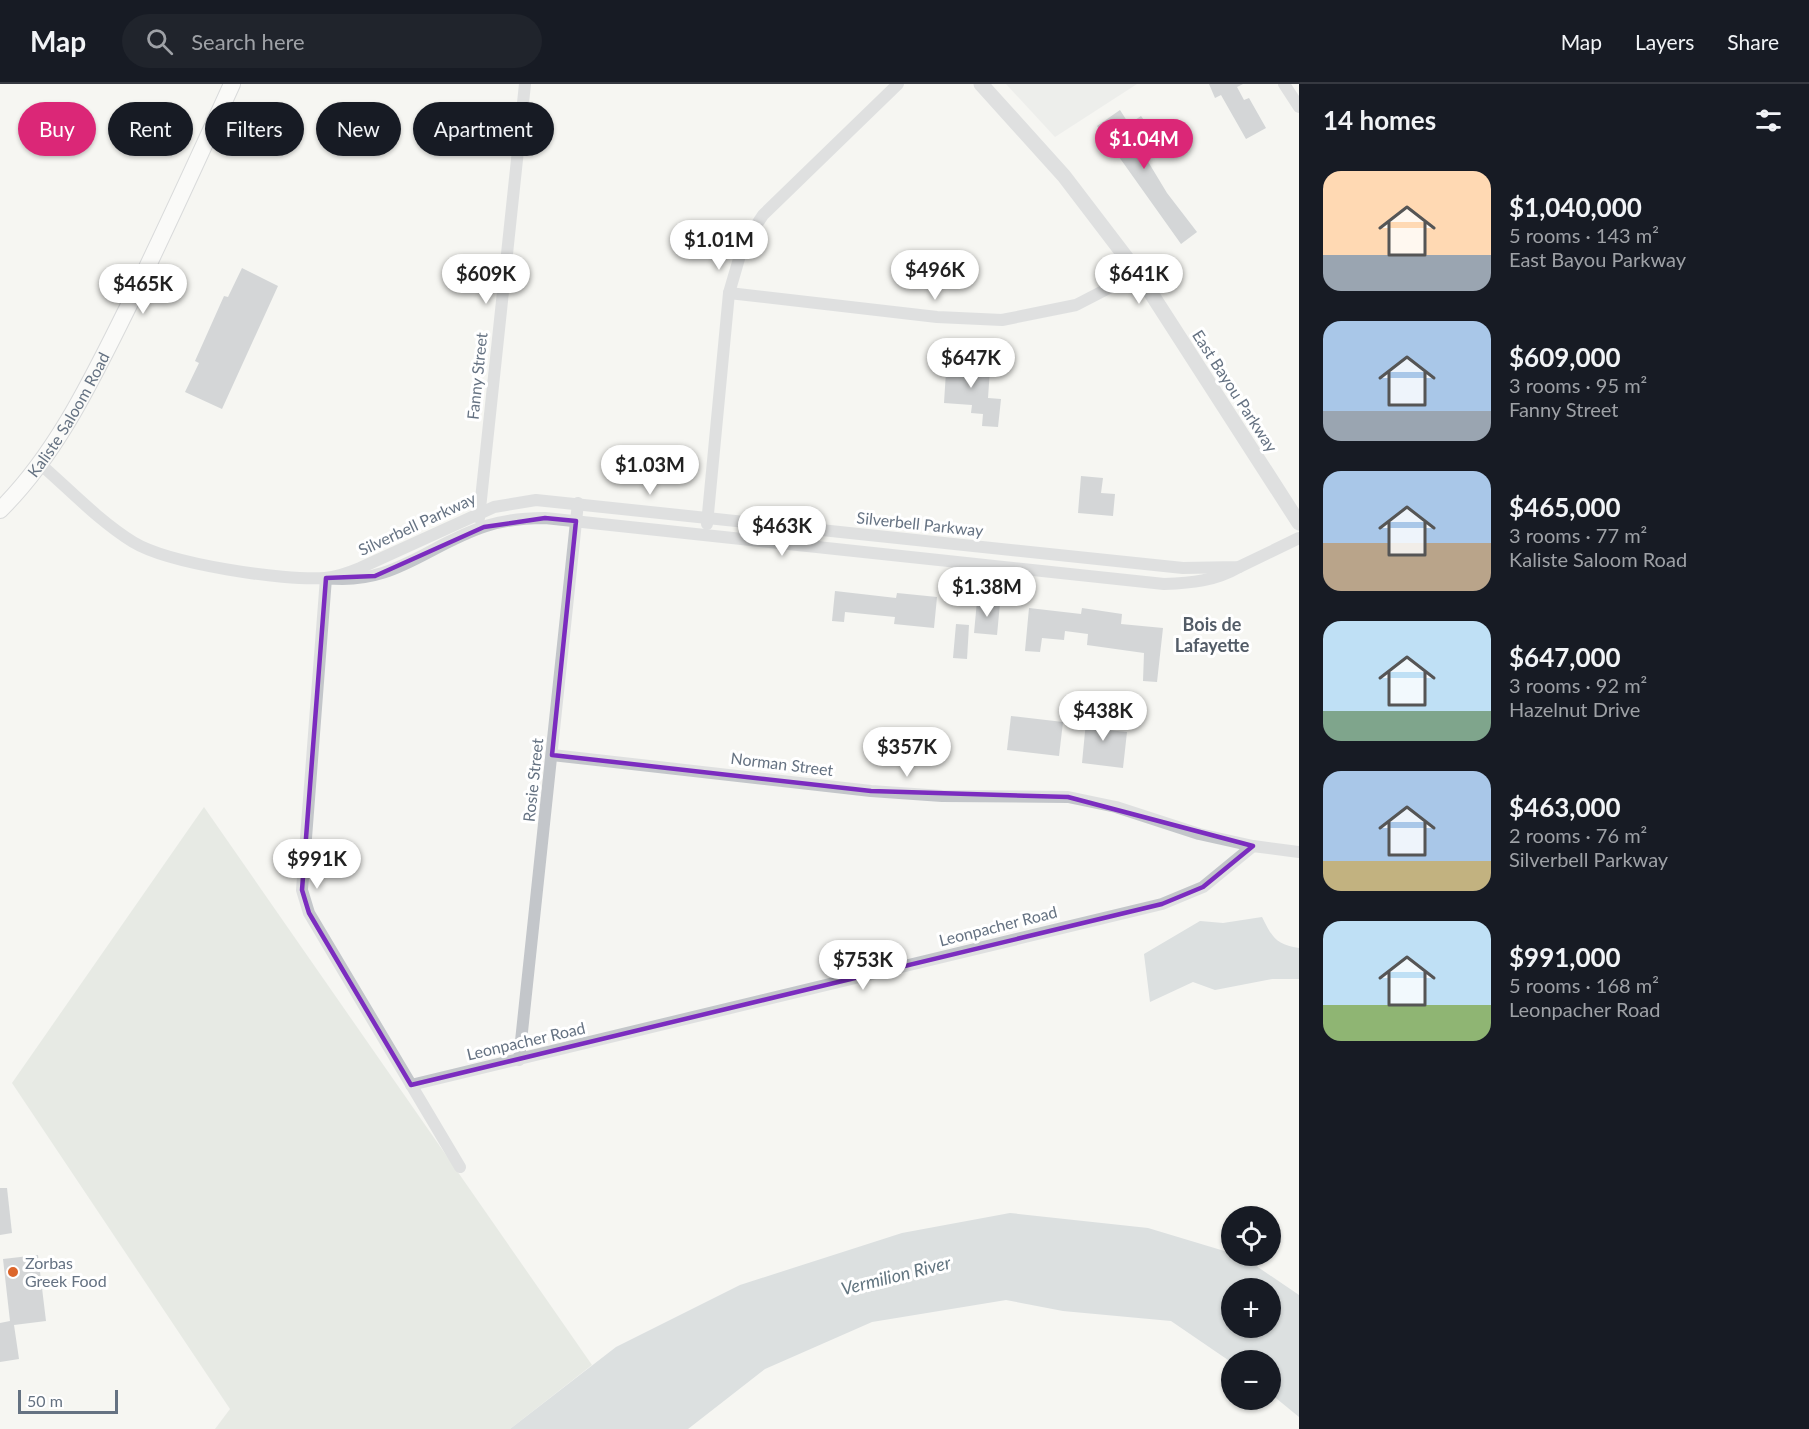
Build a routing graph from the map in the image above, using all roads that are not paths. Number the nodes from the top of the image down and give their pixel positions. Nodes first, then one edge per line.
1 (232, 84) edge
2 (525, 84) edge
3 (898, 84) edge
4 (981, 84) edge
5 (1284, 84) edge
6 (1299, 107) edge
7 (1138, 273) junction
8 (729, 293) junction
9 (39, 463) junction
10 (578, 503) junction
11 (0, 510) edge
12 (479, 513) junction
13 (708, 518) junction
14 (576, 521) junction
15 (1299, 523) edge
16 (478, 529) junction
17 (706, 534) junction
18 (1299, 538) edge
19 (1239, 567) junction
20 (326, 578) junction
21 (552, 754) junction
22 (1253, 846) junction
23 (1299, 852) edge
24 (519, 1060) junction
25 (411, 1085) junction
26 (460, 1167) dead end

1 - 9 main road, Kaliste Saloom Road
2 - 12 street, Fanny Street
3 - 8 street
4 - 7 street, East Bayou Parkway
5 - 6 street
7 - 8 street
7 - 15 street, East Bayou Parkway
8 - 13 street
9 - 11 main road, Kaliste Saloom Road
9 - 20 street, Silverbell Parkway
10 - 12 street, Silverbell Parkway
10 - 13 street, Silverbell Parkway
10 - 14 street, Rosie Street
12 - 16 street, Fanny Street
12 - 20 street, Silverbell Parkway
13 - 17 street
13 - 19 street, Silverbell Parkway
14 - 16 street, Silverbell Parkway
14 - 17 street, Silverbell Parkway
14 - 21 street, Rosie Street
16 - 20 street, Silverbell Parkway
17 - 19 street, Silverbell Parkway
18 - 19 street, Silverbell Parkway
20 - 25 street
21 - 22 street, Norman Street
21 - 24 street, Rosie Street
22 - 23 street
22 - 24 street, Leonpacher Road
24 - 25 street, Leonpacher Road
25 - 26 street

